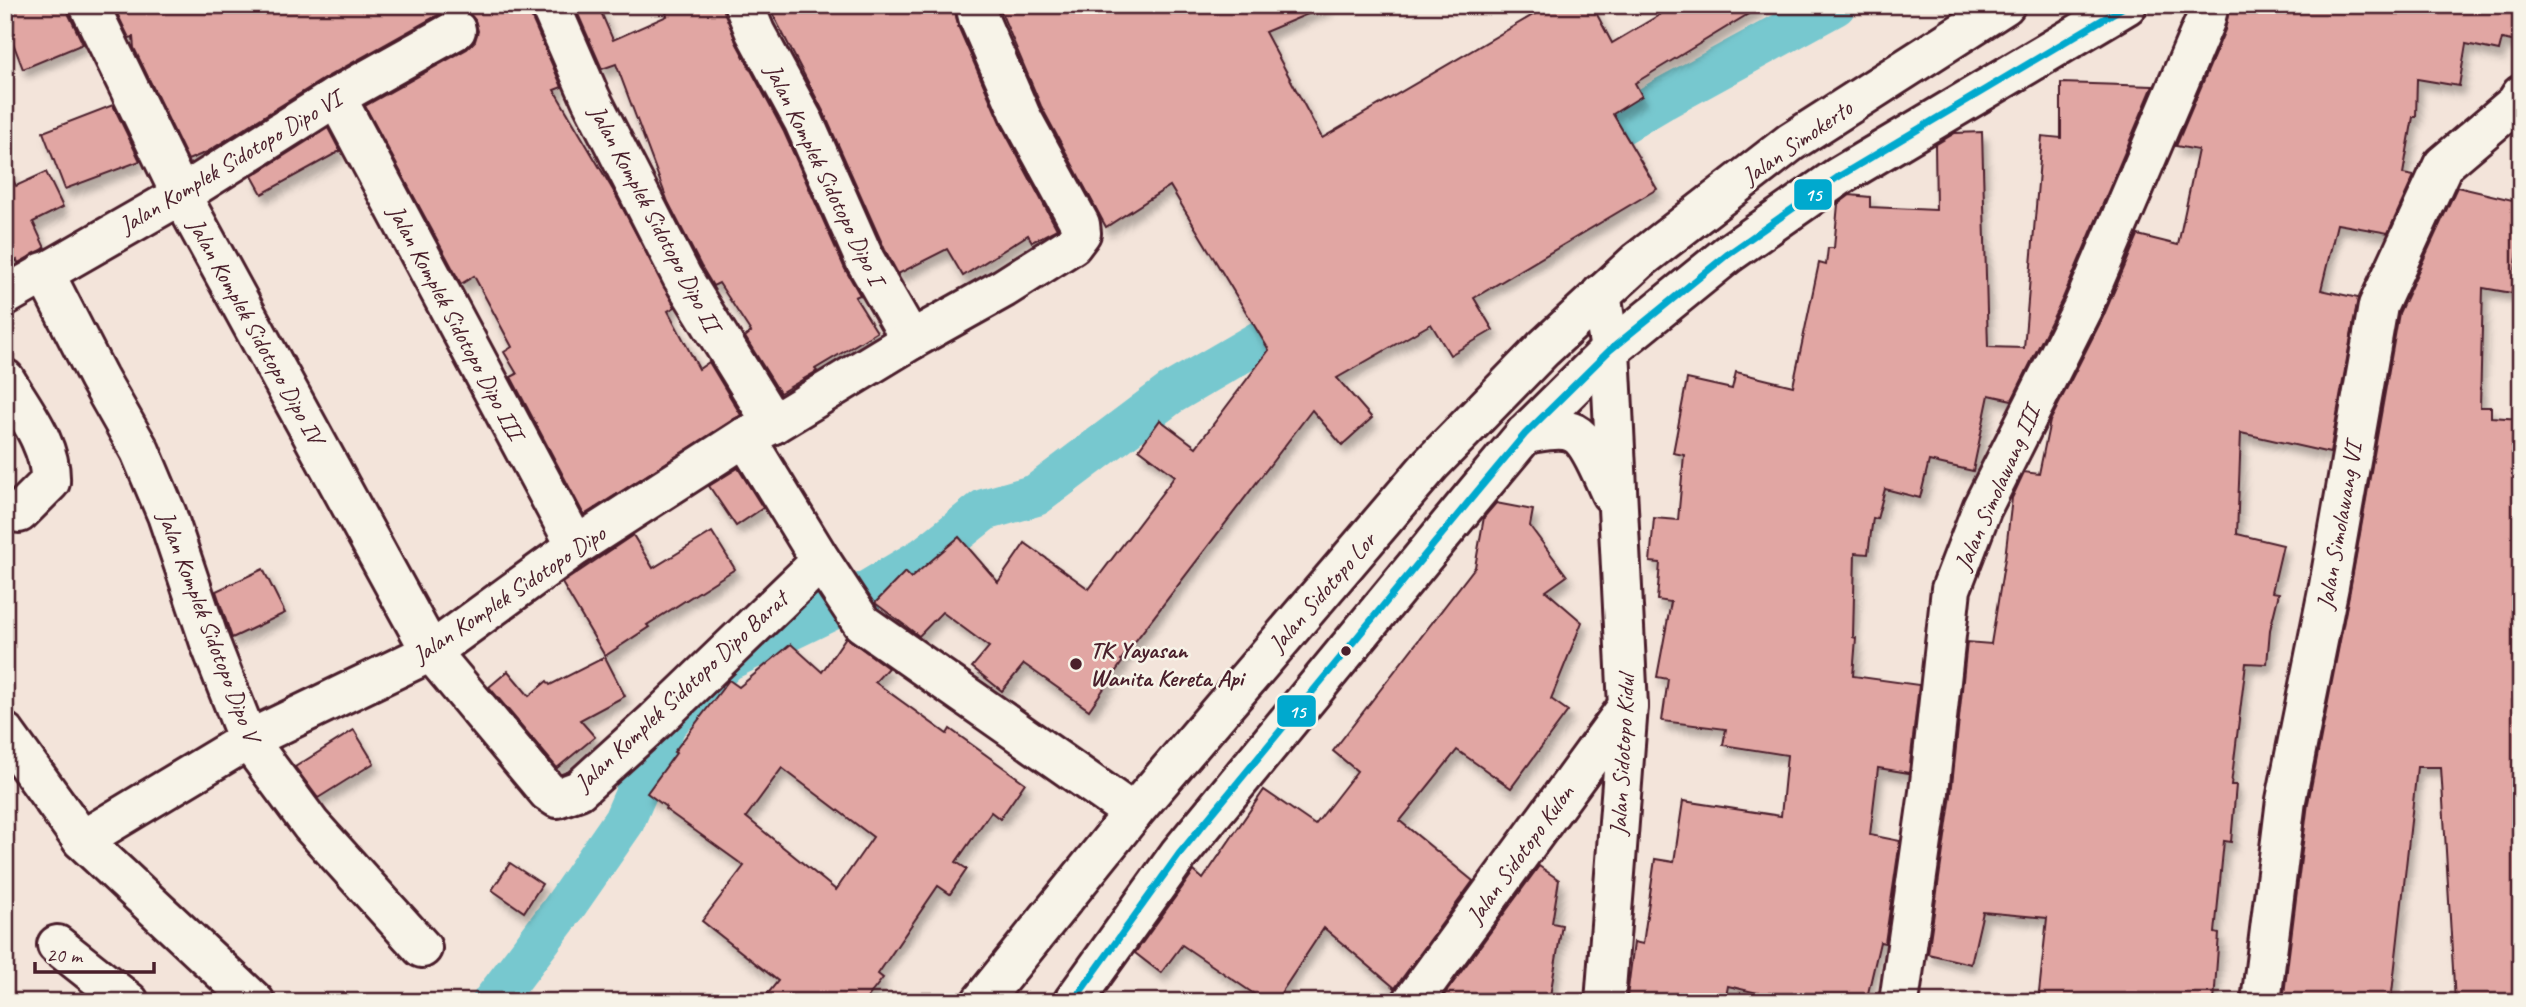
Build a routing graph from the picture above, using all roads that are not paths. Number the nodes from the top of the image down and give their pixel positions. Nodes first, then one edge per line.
1 (89, 5) edge
2 (550, 5) edge
3 (744, 5) edge
4 (975, 5) edge
5 (2005, 5) edge
6 (2127, 5) edge
7 (2208, 5) edge
8 (456, 30) dead end
9 (2521, 96) edge
10 (336, 97) junction
11 (181, 195) junction
12 (44, 272) junction
13 (1601, 294) junction
14 (5, 296) edge
15 (911, 340) junction
16 (1610, 350) junction
17 (5, 379) edge
18 (759, 430) junction
19 (1525, 434) junction
20 (1618, 509) junction
21 (19, 513) dead end
22 (576, 547) junction
23 (827, 570) junction
24 (431, 652) junction
25 (1628, 706) junction
26 (5, 733) edge
27 (248, 740) junction
28 (1133, 813) junction
29 (82, 840) junction
30 (57, 945) dead end
31 (422, 948) dead end
32 (129, 1002) edge
33 (255, 1002) edge
34 (981, 1002) edge
35 (1073, 1002) edge
36 (1412, 1002) edge
37 (1605, 1002) edge
38 (1899, 1002) edge
39 (2260, 1002) edge

1 - 11 main road, Jalan Komplek Sidotopo Dipo IV
2 - 18 main road, Jalan Komplek Sidotopo Dipo II
3 - 15 main road, Jalan Komplek Sidotopo Dipo I
4 - 15 main road, Jalan Komplek Sidotopo Dipo
5 - 13 main road, Jalan Simokerto
6 - 16 main road
7 - 38 main road, Jalan Simolawang III
8 - 10 main road, Jalan Komplek Sidotopo Dipo VI
9 - 39 main road, Jalan Simolawang VI
10 - 11 main road, Jalan Komplek Sidotopo Dipo VI
10 - 22 main road, Jalan Komplek Sidotopo Dipo III
11 - 12 main road, Jalan Komplek Sidotopo Dipo VI
11 - 24 main road, Jalan Komplek Sidotopo Dipo IV
12 - 14 main road, Jalan Komplek Sidotopo Dipo VI
12 - 27 main road, Jalan Komplek Sidotopo Dipo V
13 - 16 main road, Jalan Sidotopo Kidul
13 - 28 main road, Jalan Sidotopo Lor
15 - 18 main road, Jalan Komplek Sidotopo Dipo
16 - 19 main road
16 - 20 main road, Jalan Sidotopo Kidul
17 - 21 main road
18 - 22 main road, Jalan Komplek Sidotopo Dipo
18 - 23 main road
19 - 20 main road, Jalan Sidotopo Kidul
19 - 35 main road
20 - 25 main road, Jalan Sidotopo Kidul
22 - 24 main road, Jalan Komplek Sidotopo Dipo
23 - 24 main road, Jalan Komplek Sidotopo Dipo Barat
23 - 28 main road
24 - 27 main road, Jalan Komplek Sidotopo Dipo
25 - 36 main road, Jalan Sidotopo Kulon
25 - 37 main road, Jalan Sidotopo Kidul
26 - 29 main road
27 - 29 main road, Jalan Komplek Sidotopo Dipo
27 - 31 main road, Jalan Komplek Sidotopo Dipo V
28 - 34 main road, Jalan Sidotopo Lor
29 - 33 main road
30 - 32 main road

